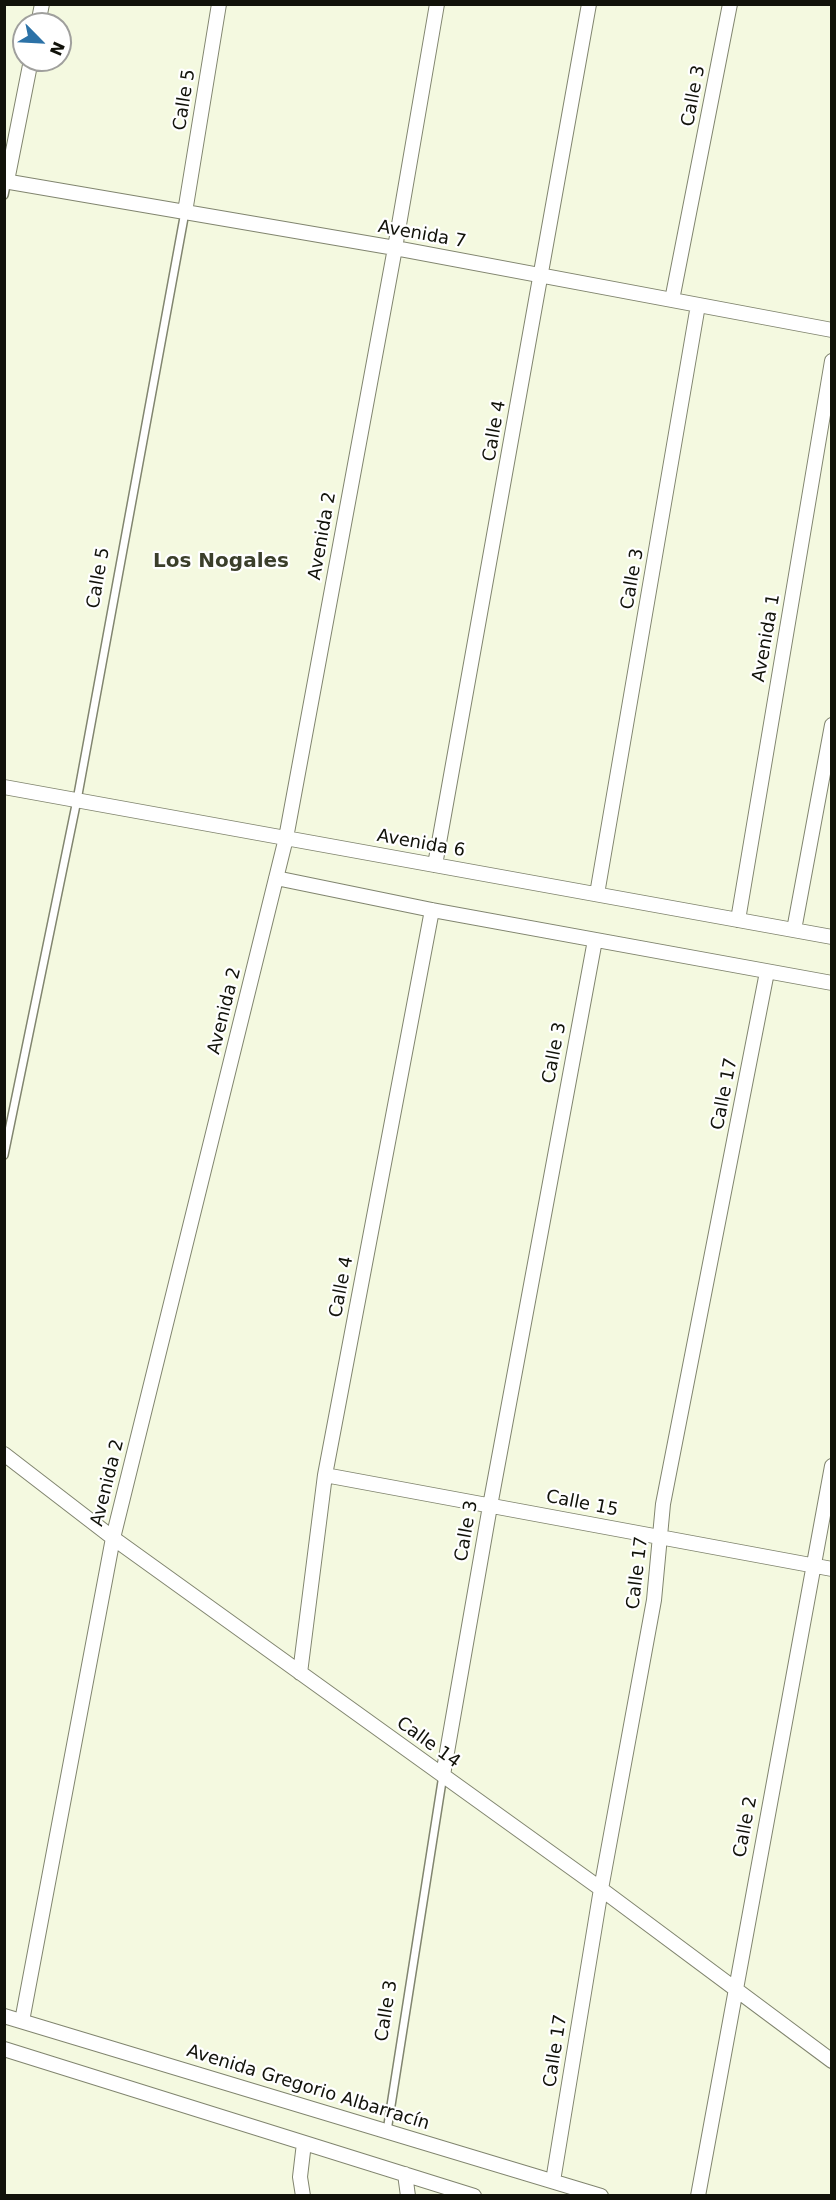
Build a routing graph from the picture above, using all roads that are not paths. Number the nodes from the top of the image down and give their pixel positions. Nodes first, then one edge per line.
1 (219, 4) edge
2 (437, 4) edge
3 (590, 4) edge
4 (730, 4) edge
5 (29, 72) edge
6 (6, 181) edge
7 (4, 195) edge
8 (185, 212) junction
9 (395, 248) junction
10 (541, 276) junction
11 (672, 300) junction
12 (698, 305) junction
13 (831, 330) edge
14 (831, 361) edge
15 (831, 725) edge
16 (4, 787) edge
17 (77, 800) junction
18 (286, 838) junction
19 (435, 865) junction
20 (276, 878) junction
21 (597, 894) junction
22 (432, 910) junction
23 (738, 920) junction
24 (794, 930) junction
25 (831, 938) edge
26 (595, 940) junction
27 (767, 972) junction
28 (831, 983) edge
29 (4, 1155) edge
30 (4, 1454) edge
31 (831, 1466) edge
32 (325, 1475) junction
33 (489, 1506) junction
34 (113, 1538) junction
35 (661, 1538) junction
36 (813, 1565) junction
37 (831, 1569) edge
38 (300, 1673) junction
39 (443, 1775) junction
40 (601, 1889) junction
41 (735, 1988) junction
42 (4, 2016) edge
43 (22, 2021) junction
44 (4, 2049) edge
45 (831, 2061) edge
46 (387, 2131) junction
47 (304, 2143) junction
48 (405, 2174) junction
49 (553, 2181) junction
50 (303, 2196) edge
51 (408, 2196) edge
52 (474, 2196) edge
53 (601, 2196) edge
54 (698, 2196) edge

1 - 8 street, Calle 5
2 - 9 street, Avenida 2
3 - 10 street, Calle 4
4 - 11 street, Calle 3
5 - 6 street
6 - 7 lane
6 - 8 street, Avenida 7
8 - 9 street, Avenida 7
8 - 17 lane, Calle 5
9 - 10 street, Avenida 7
9 - 18 street, Avenida 2
10 - 11 street, Avenida 7
10 - 19 street, Calle 4
11 - 12 street, Avenida 7
12 - 13 street, Avenida 7
12 - 21 street, Calle 3
14 - 23 street, Avenida 1
15 - 24 street
16 - 17 street, Avenida 6
17 - 18 street, Avenida 6
17 - 29 lane, Calle 5
18 - 19 street, Avenida 6
18 - 20 street, Avenida 2
19 - 21 street, Avenida 6
20 - 22 street
20 - 34 street, Avenida 2
21 - 23 street, Avenida 6
22 - 26 street
22 - 32 street, Calle 4
23 - 24 street, Avenida 6
24 - 25 street, Avenida 6
26 - 27 street
26 - 33 street, Calle 3
27 - 28 street
27 - 35 street, Calle 17
30 - 34 street, Calle 14
31 - 36 street, Calle 2
32 - 33 street, Calle 15
32 - 38 street, Calle 4
33 - 35 street, Calle 15
33 - 39 street, Calle 3
34 - 38 street, Calle 14
34 - 43 street, Avenida 2
35 - 36 street, Calle 15
35 - 40 street, Calle 17
36 - 37 street, Calle 15
36 - 41 street, Calle 2
38 - 39 street, Calle 14
39 - 40 street, Calle 14
39 - 46 lane, Calle 3
40 - 41 street, Calle 14
40 - 49 street, Calle 17
41 - 45 street, Calle 14
41 - 54 street, Calle 2
42 - 43 street, Avenida Gregorio Albarracín
43 - 46 street, Avenida Gregorio Albarracín
44 - 47 street
46 - 49 street, Avenida Gregorio Albarracín
47 - 48 street
47 - 50 street
48 - 51 street
48 - 52 street
49 - 53 street, Avenida Gregorio Albarracín

